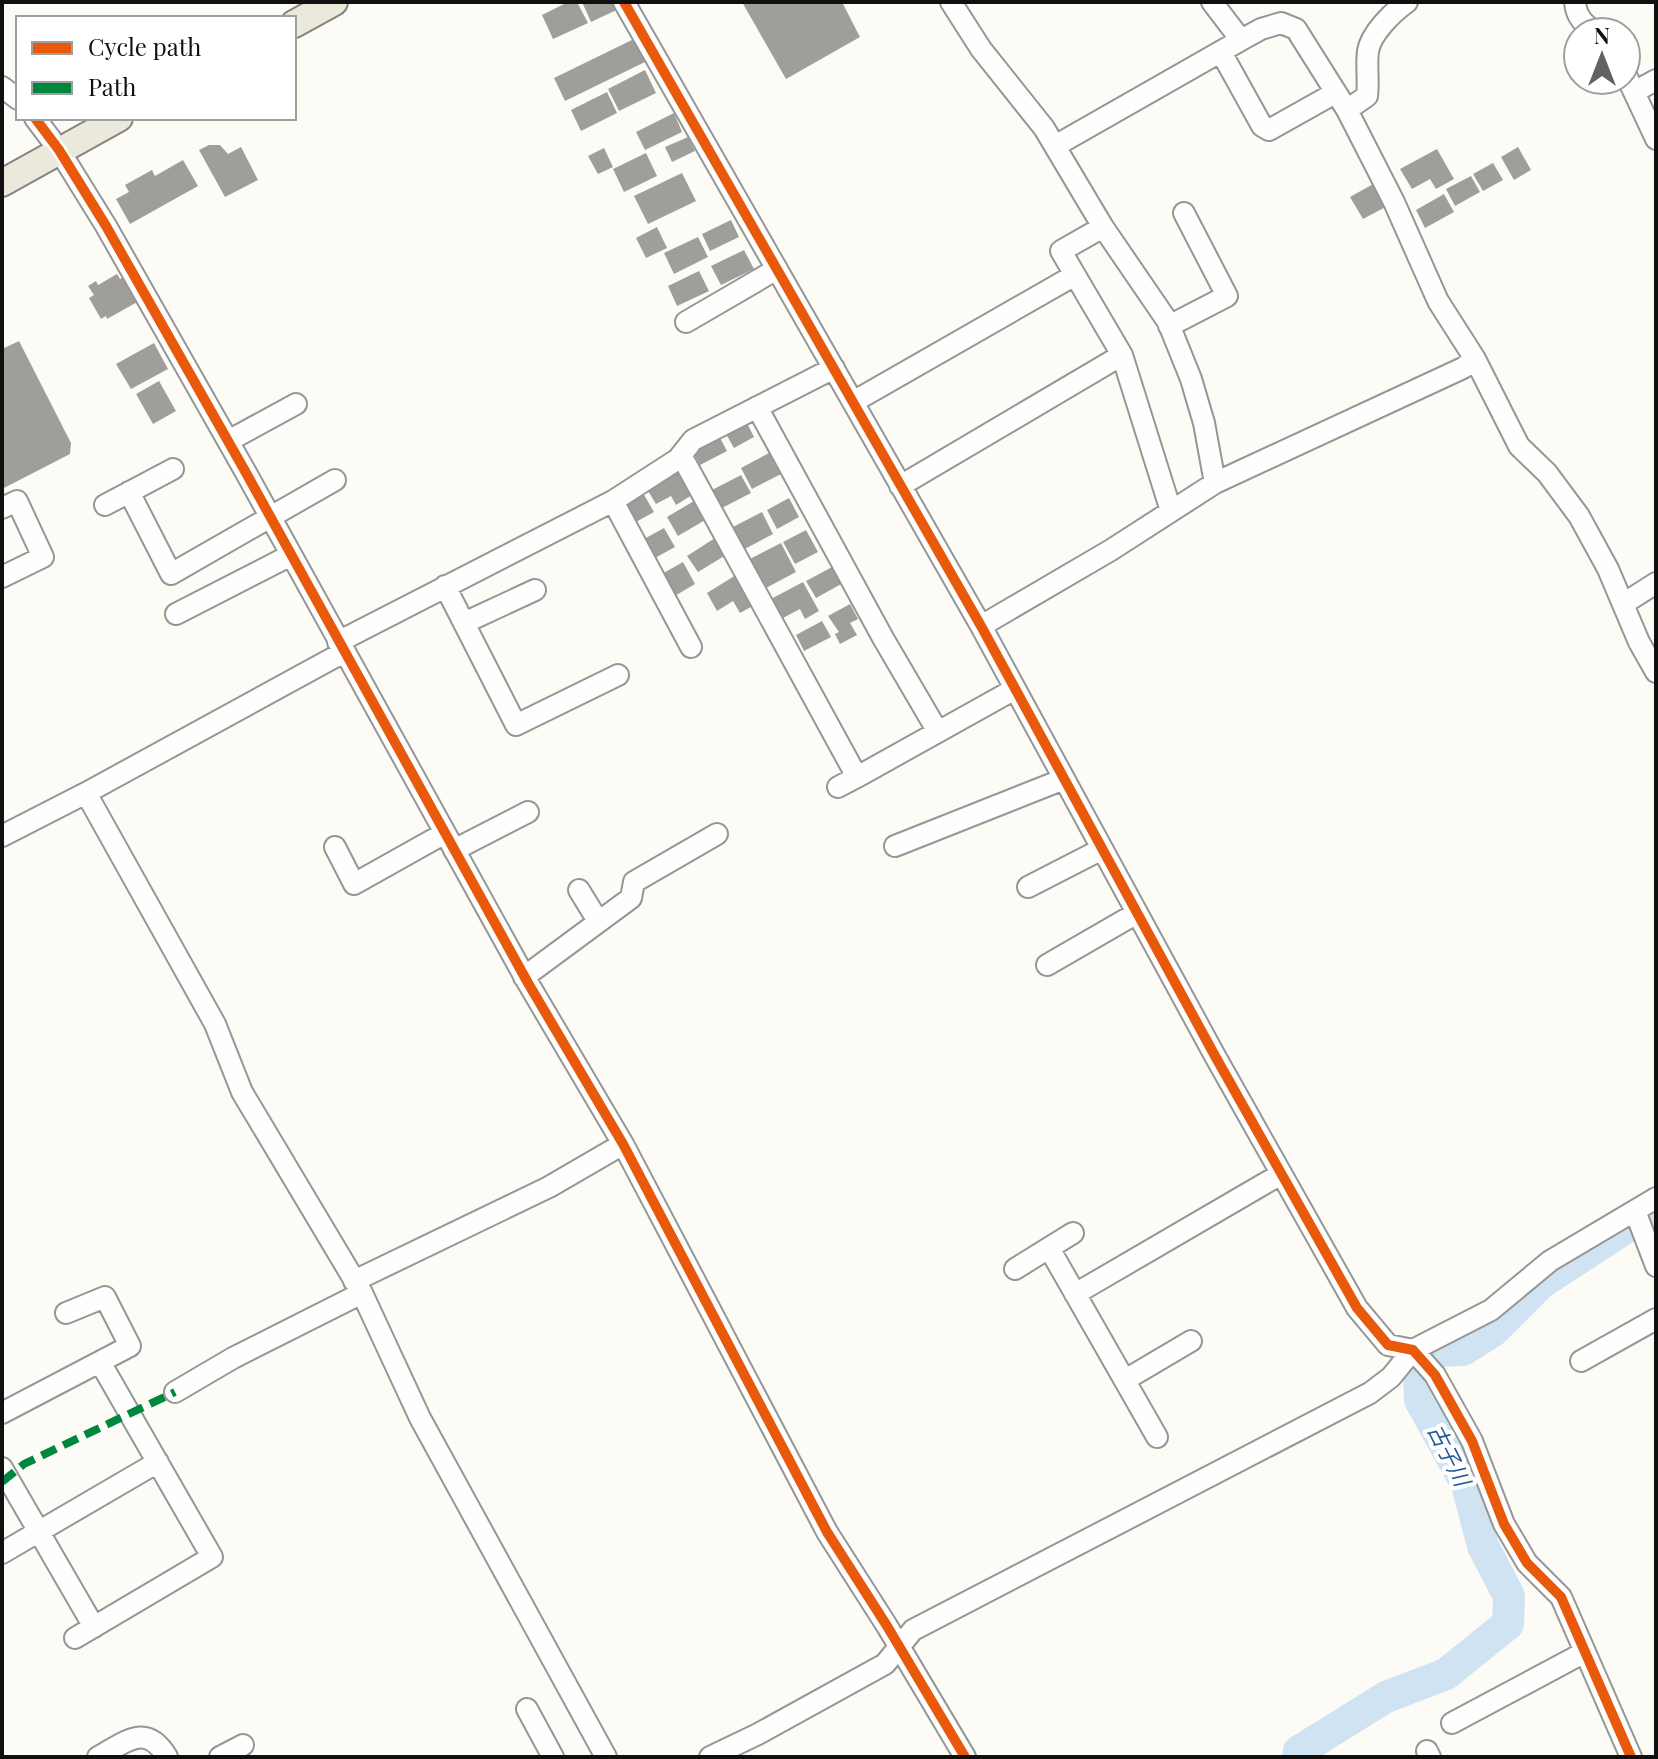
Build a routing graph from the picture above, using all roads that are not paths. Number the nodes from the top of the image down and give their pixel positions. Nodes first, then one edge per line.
1 (334, 2) edge
2 (624, 2) edge
3 (951, 2) edge
4 (1212, 2) edge
5 (1407, 2) edge
6 (296, 23) edge
7 (1241, 40) junction
8 (1221, 52) junction
9 (1335, 93) junction
10 (1636, 96) edge
11 (1347, 110) junction
12 (36, 120) edge
13 (115, 120) edge
14 (1656, 139) edge
15 (1055, 146) junction
16 (59, 150) junction
17 (2, 183) edge
18 (1184, 213) dead end
19 (1103, 227) junction
20 (777, 269) junction
21 (1075, 275) junction
22 (686, 322) dead end
23 (1169, 326) junction
24 (1122, 355) junction
25 (1475, 359) junction
26 (834, 368) junction
27 (853, 402) junction
28 (296, 404) dead end
29 (757, 407) junction
30 (228, 441) junction
31 (681, 455) junction
32 (173, 469) dead end
33 (335, 480) dead end
34 (1215, 483) junction
35 (900, 486) junction
36 (129, 492) junction
37 (613, 501) junction
38 (105, 505) dead end
39 (2, 508) edge
40 (1171, 511) junction
41 (270, 516) junction
42 (291, 555) junction
43 (2, 577) edge
44 (1656, 583) edge
45 (445, 586) junction
46 (535, 590) dead end
47 (1623, 604) junction
48 (176, 614) dead end
49 (464, 623) junction
50 (981, 626) junction
51 (341, 647) junction
52 (691, 647) dead end
53 (1656, 672) edge
54 (618, 675) dead end
55 (1015, 689) junction
56 (938, 732) junction
57 (857, 777) junction
58 (1064, 779) junction
59 (838, 787) dead end
60 (86, 793) junction
61 (528, 812) dead end
62 (717, 834) dead end
63 (2, 836) edge
64 (449, 841) junction
65 (895, 846) dead end
66 (335, 847) dead end
67 (1102, 849) junction
68 (1028, 887) dead end
69 (579, 890) dead end
70 (1137, 913) junction
71 (598, 921) junction
72 (1047, 965) dead end
73 (524, 977) junction
74 (623, 1144) junction
75 (1281, 1174) junction
76 (1656, 1198) edge
77 (1635, 1211) junction
78 (1073, 1233) dead end
79 (1049, 1248) junction
80 (1656, 1266) edge
81 (1015, 1269) dead end
82 (358, 1287) junction
83 (1075, 1294) junction
84 (66, 1313) dead end
85 (1656, 1319) edge
86 (1191, 1341) dead end
87 (1416, 1352) junction
88 (1581, 1361) dead end
89 (100, 1362) junction
90 (1125, 1380) junction
91 (175, 1392) dead end
92 (2, 1413) edge
93 (1157, 1437) dead end
94 (158, 1462) junction
95 (2, 1468) edge
96 (39, 1532) junction
97 (2, 1553) edge
98 (94, 1627) junction
99 (75, 1638) dead end
100 (899, 1646) junction
101 (1585, 1652) junction
102 (527, 1709) dead end
103 (1452, 1723) dead end
104 (243, 1745) dead end
105 (98, 1757) edge
106 (167, 1757) edge
107 (220, 1757) edge
108 (553, 1757) edge
109 (606, 1757) edge
110 (710, 1757) edge
111 (965, 1757) edge
112 (1631, 1757) edge

1 - 6 main road
2 - 20 street
3 - 15 street
4 - 7 street
5 - 11 street
7 - 8 street
7 - 9 street
8 - 9 street
8 - 15 street
9 - 11 street
10 - 14 street
11 - 25 street
12 - 16 street
13 - 16 main road
15 - 19 street
16 - 17 main road
16 - 30 street
18 - 23 street
19 - 21 street
19 - 23 street
20 - 22 street
20 - 26 street
21 - 24 street
21 - 27 street
23 - 34 street
24 - 35 street
24 - 40 street
25 - 34 street
25 - 47 street
26 - 27 street
26 - 29 street
27 - 35 street
28 - 30 street
29 - 31 street
29 - 56 street
30 - 41 street
31 - 37 street
31 - 57 street
32 - 36 street
33 - 41 street
34 - 40 street
35 - 50 street
36 - 38 street
36 - 41 street
37 - 45 street
37 - 52 street
39 - 43 street
40 - 50 street
41 - 42 street
42 - 48 street
42 - 51 street
44 - 47 street
45 - 49 street
45 - 51 street
46 - 49 street
47 - 53 street
49 - 54 street
50 - 55 street
51 - 60 street
51 - 64 street
55 - 56 street
55 - 58 street
56 - 57 street
57 - 59 street
58 - 65 street
58 - 67 street
60 - 63 street
60 - 82 street
61 - 64 street
62 - 71 street
64 - 66 street
64 - 73 street
67 - 68 street
67 - 70 street
69 - 71 street
70 - 72 street
70 - 75 street
71 - 73 street
73 - 74 street
74 - 82 street
74 - 100 street
75 - 83 street
75 - 87 street
76 - 77 street
77 - 80 street
77 - 87 street
78 - 79 street
79 - 81 street
79 - 83 street
82 - 91 street
82 - 109 street
83 - 90 street
84 - 89 street
85 - 88 street
86 - 90 street
87 - 100 street
87 - 101 street
89 - 92 street
89 - 94 street
90 - 93 street
94 - 96 street
94 - 98 street
95 - 96 street
96 - 97 street
96 - 98 street
98 - 99 street
100 - 110 street
100 - 111 street
101 - 103 street
101 - 112 street
102 - 108 street
104 - 107 street
105 - 106 street

